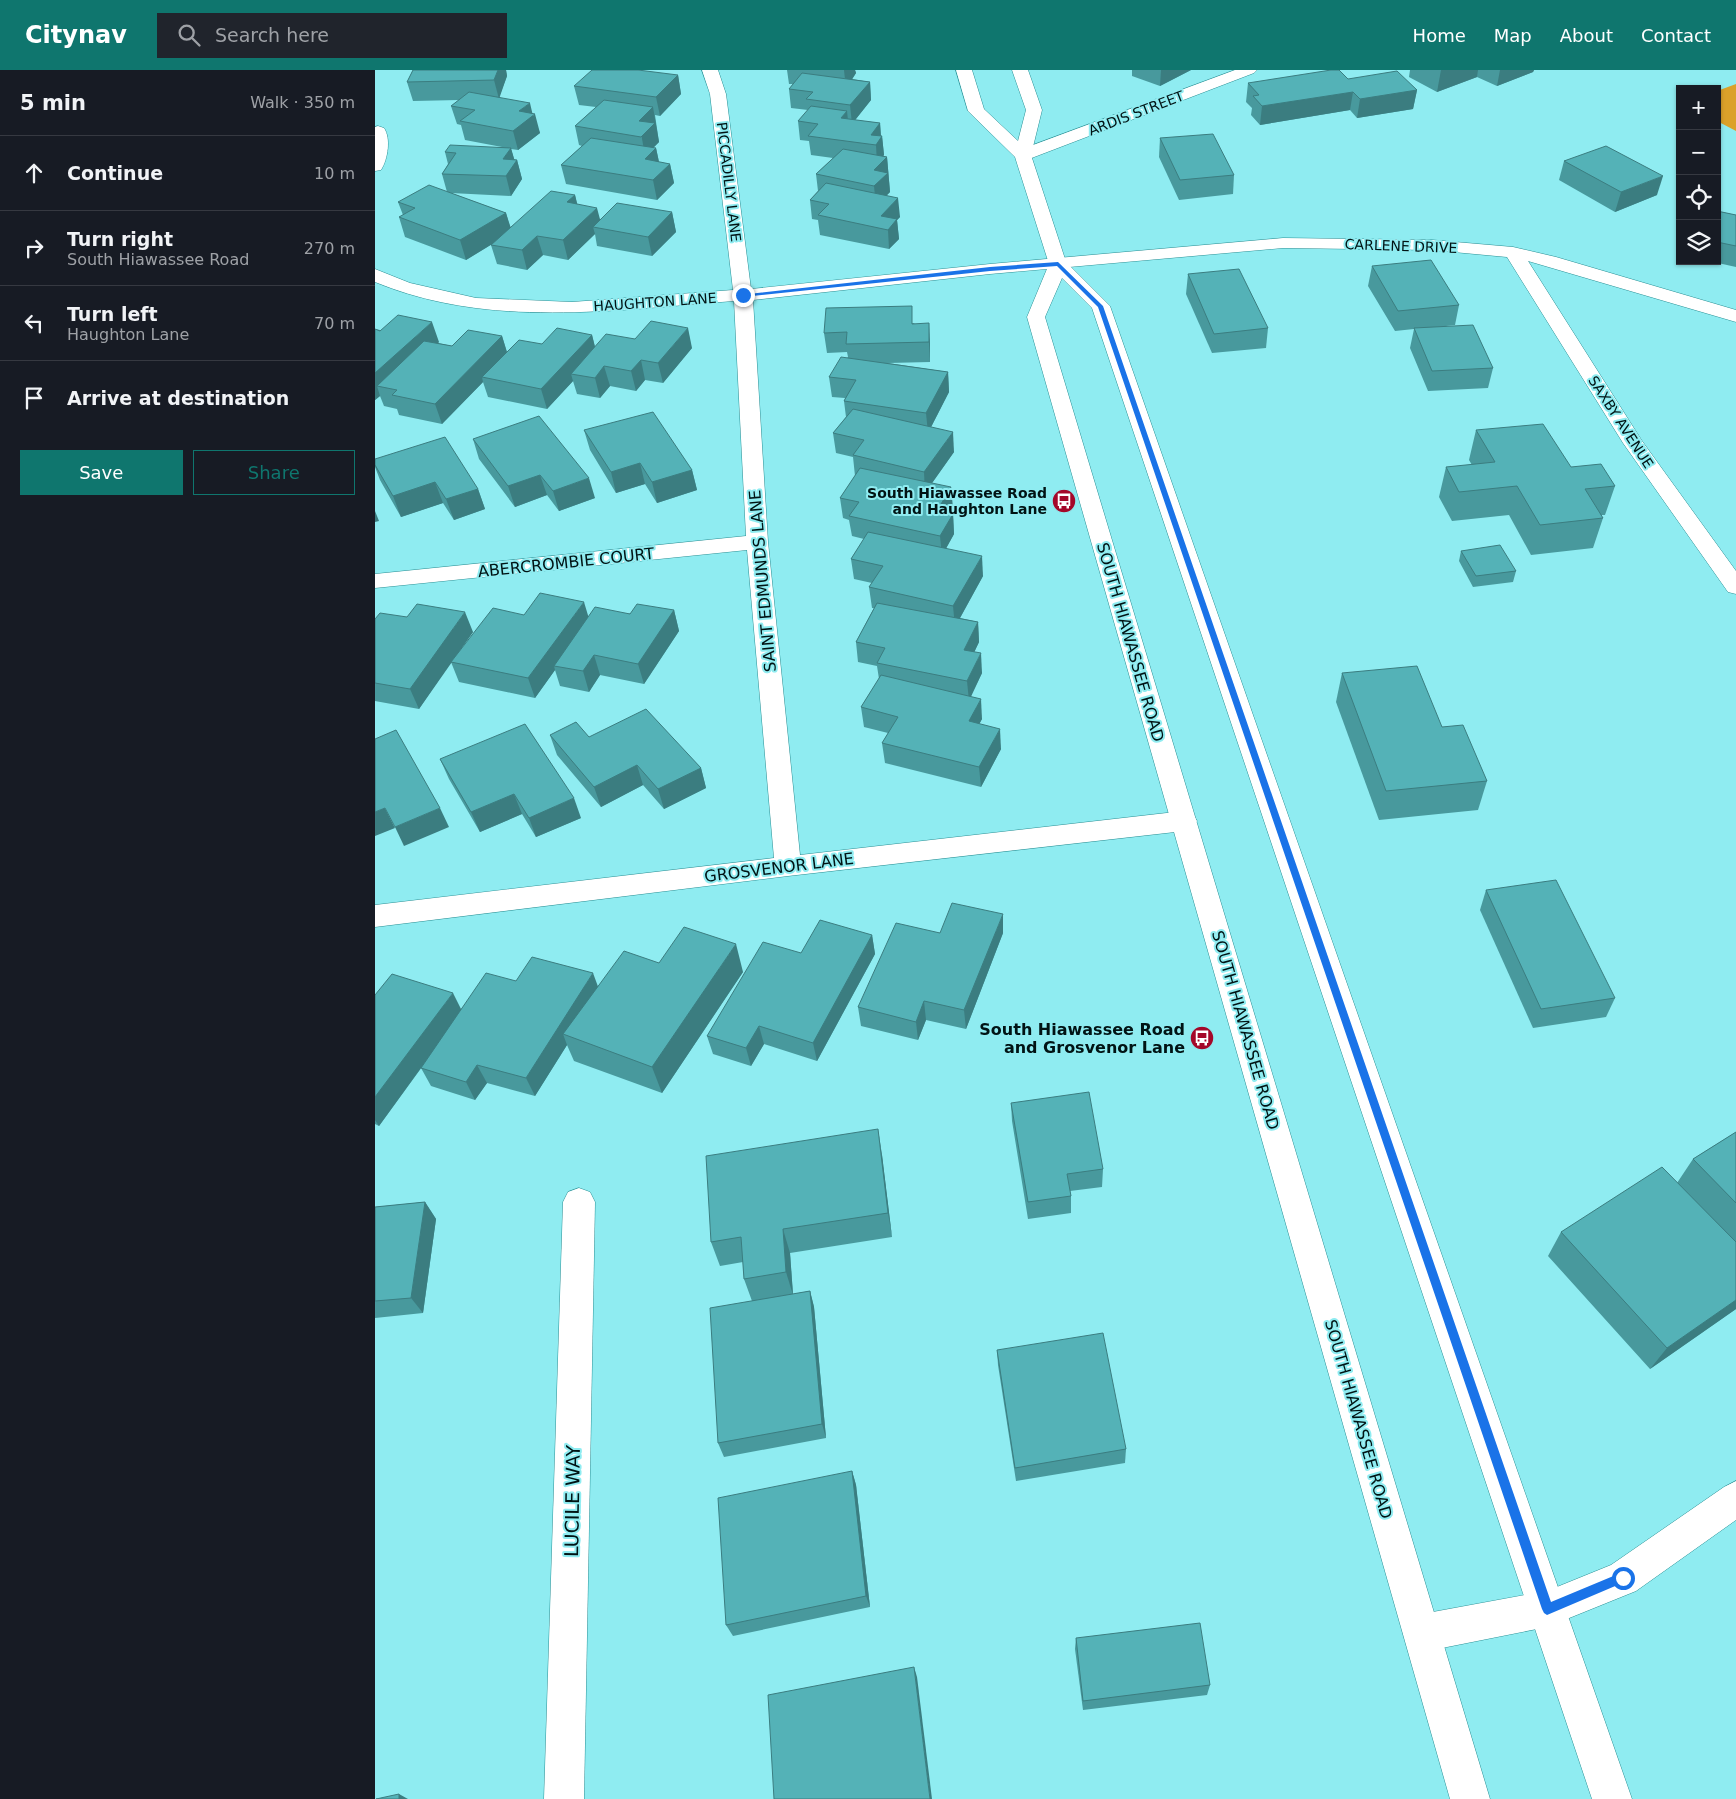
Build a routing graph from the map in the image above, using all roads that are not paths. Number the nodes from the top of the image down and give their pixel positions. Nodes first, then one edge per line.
1 (710, 70) edge
2 (964, 70) edge
3 (1020, 70) edge
4 (1249, 70) edge
5 (378, 131) dead end
6 (1023, 155) junction
7 (375, 166) edge
8 (1513, 252) junction
9 (1058, 264) junction
10 (375, 275) edge
11 (743, 295) junction
12 (1736, 316) edge
13 (757, 542) junction
14 (375, 582) edge
15 (1736, 587) edge
16 (1184, 821) junction
17 (788, 866) junction
18 (375, 916) edge
19 (579, 1202) dead end
20 (1736, 1500) edge
21 (1547, 1609) junction
22 (1422, 1633) junction
23 (564, 1799) edge
24 (1470, 1799) edge
25 (1612, 1799) edge

1 - 11 street, PICCADILLY LANE
2 - 6 street
3 - 6 street
4 - 6 street, ARDIS STREET
5 - 7 street
6 - 9 street
8 - 9 street, CARLENE DRIVE
8 - 12 street, CARLENE DRIVE
8 - 15 street, SAXBY AVENUE
9 - 11 street, HAUGHTON LANE
9 - 16 street, SOUTH HIAWASSEE ROAD
9 - 21 street
10 - 11 street, HAUGHTON LANE
11 - 13 street, SAINT EDMUNDS LANE
13 - 14 street, ABERCROMBIE COURT
13 - 17 street, SAINT EDMUNDS LANE
16 - 17 street, GROSVENOR LANE
16 - 22 street, SOUTH HIAWASSEE ROAD
17 - 18 street, GROSVENOR LANE
19 - 23 street, LUCILE WAY
20 - 21 street
21 - 22 street
21 - 25 street
22 - 24 street, SOUTH HIAWASSEE ROAD

